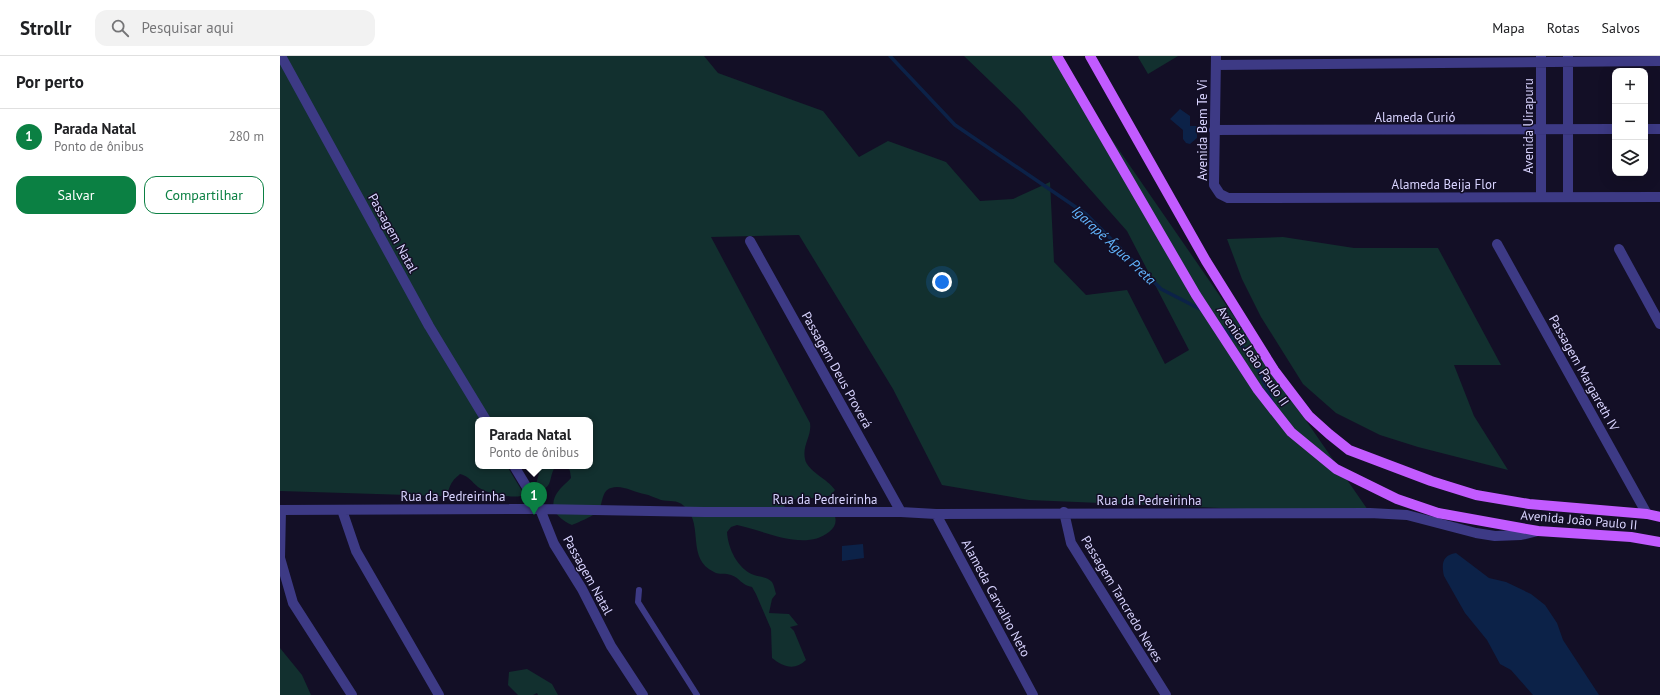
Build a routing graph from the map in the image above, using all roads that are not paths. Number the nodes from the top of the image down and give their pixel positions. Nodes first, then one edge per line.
1 (281, 56) edge
2 (1057, 56) edge
3 (1090, 56) edge
4 (1541, 59) edge
5 (1568, 59) edge
6 (1216, 60) edge
7 (1660, 61) edge
8 (1568, 129) junction
9 (1612, 129) edge
10 (1648, 129) edge
11 (1660, 129) edge
12 (1214, 130) junction
13 (1541, 130) junction
14 (1541, 196) junction
15 (1568, 196) junction
16 (1660, 197) edge
17 (1228, 198) joint
18 (750, 241) dead end
19 (1497, 244) dead end
20 (1619, 249) dead end
21 (1660, 324) edge
22 (484, 417) edge
23 (516, 469) edge
24 (540, 509) junction
25 (281, 510) edge
26 (342, 510) junction
27 (901, 512) junction
28 (1064, 512) junction
29 (936, 514) junction
30 (1647, 514) junction
31 (1660, 517) edge
32 (1538, 531) junction
33 (1660, 542) edge
34 (639, 590) dead end
35 (352, 695) edge
36 (439, 695) edge
37 (643, 695) edge
38 (697, 695) edge
39 (1033, 695) edge
40 (1166, 695) edge

1 - 22 street, Passagem Natal
2 - 32 main road, Avenida João Paulo II
3 - 30 main road, Avenida João Paulo II
4 - 5 street
4 - 6 street
4 - 13 street, Avenida Uirapuru
5 - 7 street
5 - 8 street
6 - 12 street, Avenida Bem Te Vi
8 - 9 street, Alameda Curió
8 - 13 street, Alameda Curió
8 - 15 street
10 - 11 street
12 - 13 street, Alameda Curió
12 - 17 street, Avenida Bem Te Vi
13 - 14 street, Avenida Uirapuru
14 - 15 street, Alameda Beija Flor
14 - 17 street, Alameda Beija Flor
15 - 16 street, Alameda Beija Flor
18 - 27 street, Passagem Deus Proverá
19 - 30 street, Passagem Margareth IV
20 - 21 street
23 - 24 street, Passagem Natal
24 - 26 street, Rua da Pedreirinha
24 - 27 street, Rua da Pedreirinha
24 - 37 street, Passagem Natal
25 - 26 street, Rua da Pedreirinha
25 - 35 street
26 - 36 street
27 - 29 street, Rua da Pedreirinha
28 - 29 street, Rua da Pedreirinha
28 - 32 street, Rua da Pedreirinha
28 - 40 street, Passagem Tancredo Neves
29 - 39 street, Alameda Carvalho Neto
30 - 31 main road, Avenida João Paulo II
32 - 33 main road, Avenida João Paulo II
34 - 38 lane

